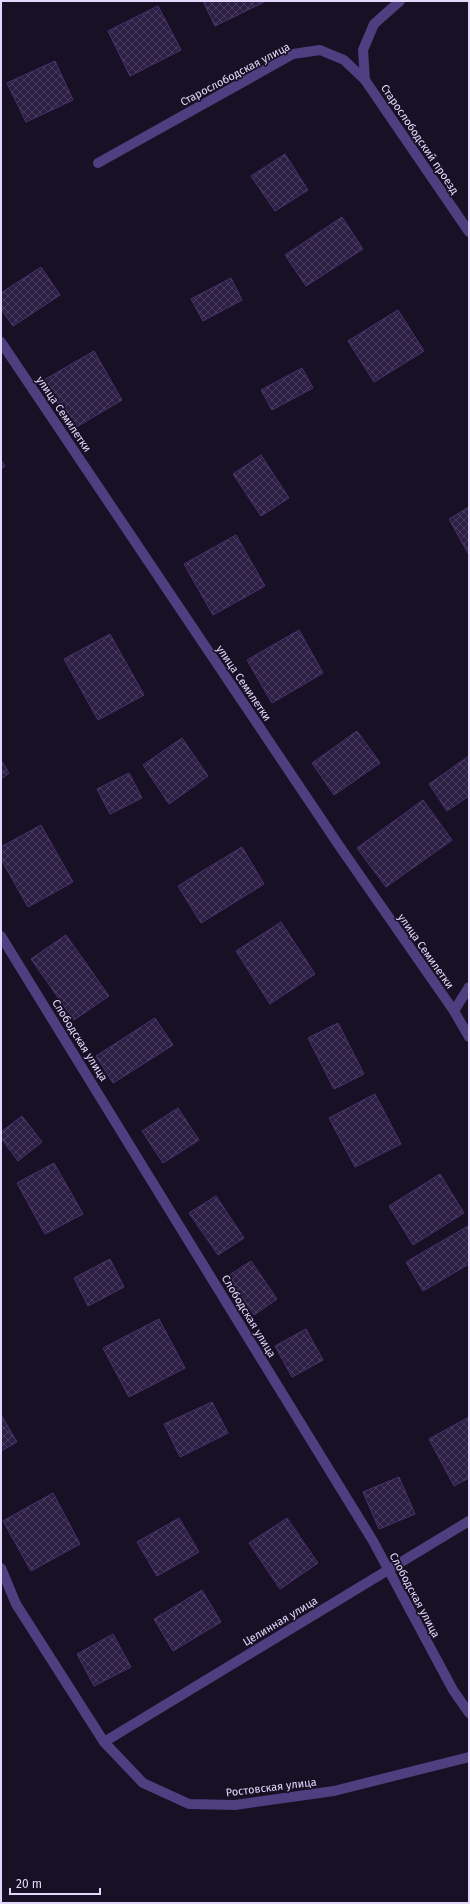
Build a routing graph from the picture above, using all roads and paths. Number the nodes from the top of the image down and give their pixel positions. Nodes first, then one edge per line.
1 (400, 1) edge
2 (365, 80) junction
3 (98, 162) dead end
4 (469, 232) edge
5 (1, 342) edge
6 (1, 936) edge
7 (469, 987) edge
8 (454, 1011) junction
9 (469, 1037) edge
10 (469, 1521) edge
11 (1, 1568) edge
12 (388, 1570) junction
13 (469, 1713) edge
14 (104, 1742) junction
15 (469, 1757) edge

1 - 2 street
2 - 3 street, Старослободская улица
2 - 4 street, Старослободский проезд
5 - 8 street, улица Семилетки
6 - 12 street, Слободская улица
7 - 8 street
8 - 9 street, улица Семилетки
10 - 12 street, Целинная улица
11 - 14 street, Ростовская улица
12 - 13 street, Слободская улица
12 - 14 street, Целинная улица
14 - 15 street, Ростовская улица

